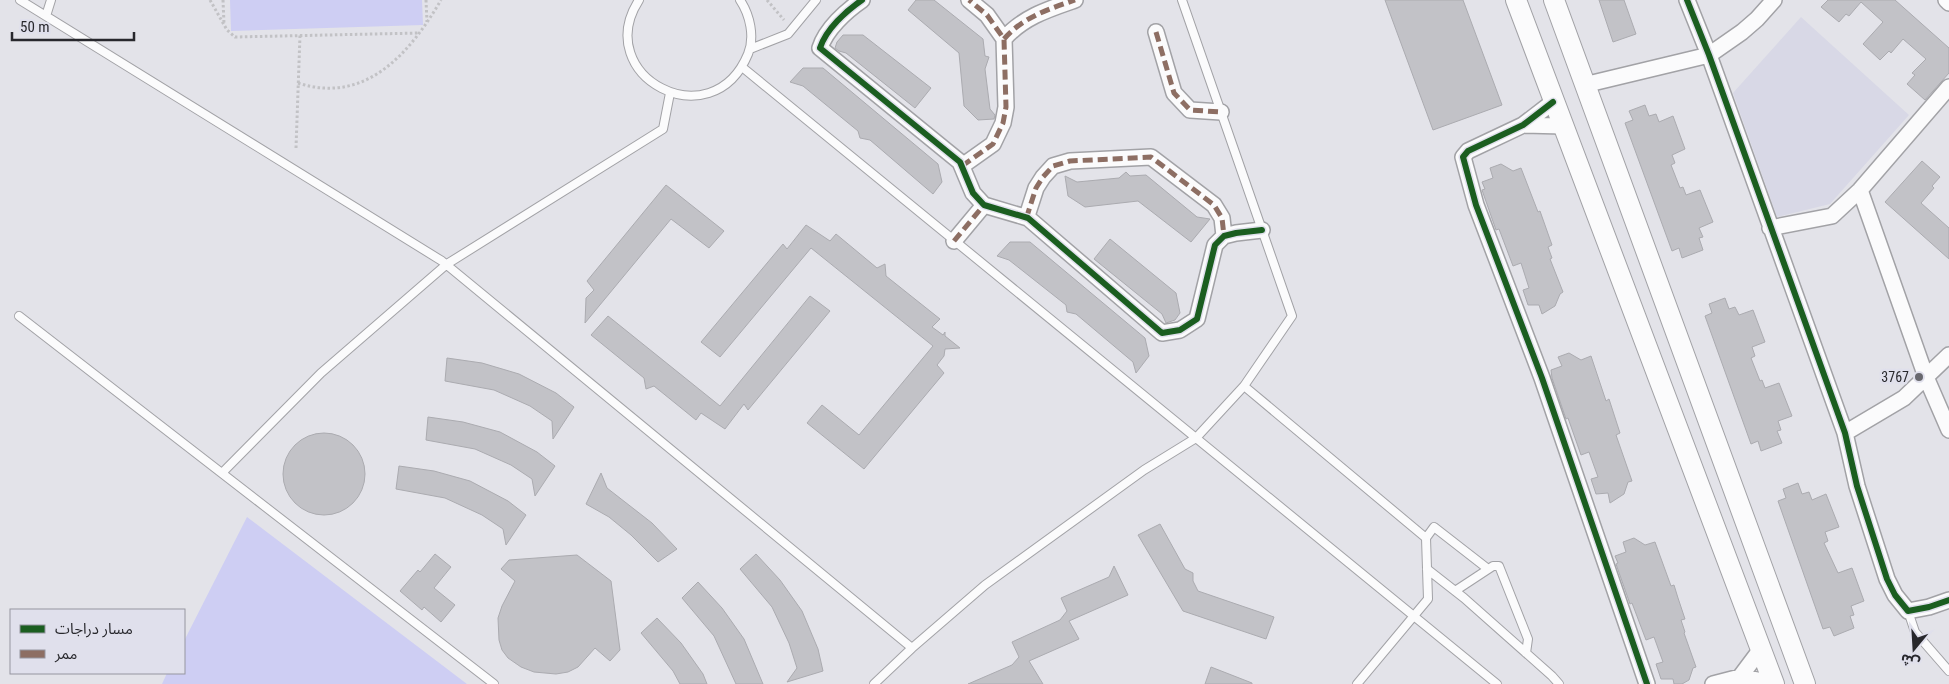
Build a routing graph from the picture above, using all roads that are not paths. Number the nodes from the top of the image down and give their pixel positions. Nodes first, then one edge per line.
1 (20, 0) edge
2 (52, 0) edge
3 (638, 0) edge
4 (740, 0) edge
5 (816, 0) edge
6 (862, 0) edge
7 (970, 0) edge
8 (1076, 0) edge
9 (1182, 0) edge
10 (1516, 0) edge
11 (1554, 0) edge
12 (1687, 0) edge
13 (1774, 0) edge
14 (1946, 0) edge
15 (1949, 3) edge
16 (46, 16) junction
17 (1156, 32) dead end
18 (1004, 39) junction
19 (750, 49) junction
20 (1709, 55) junction
21 (742, 67) junction
22 (1584, 85) junction
23 (1949, 87) edge
24 (670, 93) junction
25 (1553, 102) junction
26 (1222, 112) junction
27 (1524, 126) junction
28 (1562, 126) junction
29 (962, 166) junction
30 (1860, 190) junction
31 (984, 206) junction
32 (1028, 218) junction
33 (1770, 228) junction
34 (1262, 230) junction
35 (1224, 236) junction
36 (954, 240) junction
37 (447, 264) junction
38 (19, 316) dead end
39 (1949, 355) edge
40 (1926, 377) junction
41 (1244, 386) junction
42 (1949, 430) edge
43 (1844, 433) junction
44 (1196, 438) junction
45 (222, 473) junction
46 (1426, 538) junction
47 (1427, 569) junction
48 (1488, 569) junction
49 (1454, 591) junction
50 (1949, 600) edge
51 (1908, 611) junction
52 (1413, 615) junction
53 (912, 648) junction
54 (1761, 649) junction
55 (1526, 653) junction
56 (1949, 671) edge
57 (1740, 677) junction
58 (494, 684) edge
59 (874, 684) edge
60 (1357, 684) edge
61 (1497, 684) edge
62 (1559, 684) edge
63 (1647, 684) edge
64 (1713, 684) edge
65 (1774, 684) edge
66 (1806, 684) edge

1 - 16 lane
2 - 16 lane
3 - 24 lane
4 - 19 lane
5 - 19 lane
6 - 29 street
7 - 18 street
8 - 18 street
9 - 26 lane
10 - 25 main road
11 - 22 main road
12 - 20 street
13 - 20 street
14 - 15 street
16 - 37 lane
17 - 26 street
18 - 29 street
19 - 21 lane
20 - 22 street
20 - 33 street
21 - 24 lane
21 - 36 lane
22 - 66 main road
23 - 30 street
24 - 37 lane
25 - 27 street
25 - 28 main road
26 - 34 lane
27 - 28 street
27 - 63 street
28 - 54 main road
29 - 31 street
30 - 33 street
30 - 40 street
31 - 32 street
31 - 36 street
32 - 35 street
32 - 35 street
33 - 43 street
34 - 35 street
34 - 41 lane
36 - 44 lane
37 - 45 lane
37 - 53 lane
38 - 45 lane
39 - 40 street
40 - 42 street
40 - 43 street
41 - 44 lane
41 - 46 lane
43 - 51 street
44 - 52 lane
44 - 53 lane
45 - 58 lane
46 - 47 lane
46 - 48 lane
47 - 49 lane
47 - 52 lane
48 - 49 lane
48 - 55 lane
49 - 55 lane
50 - 51 street
51 - 56 lane
52 - 60 lane
52 - 61 lane
53 - 59 lane
54 - 57 street
54 - 65 main road
55 - 62 lane
57 - 64 street
57 - 65 street

